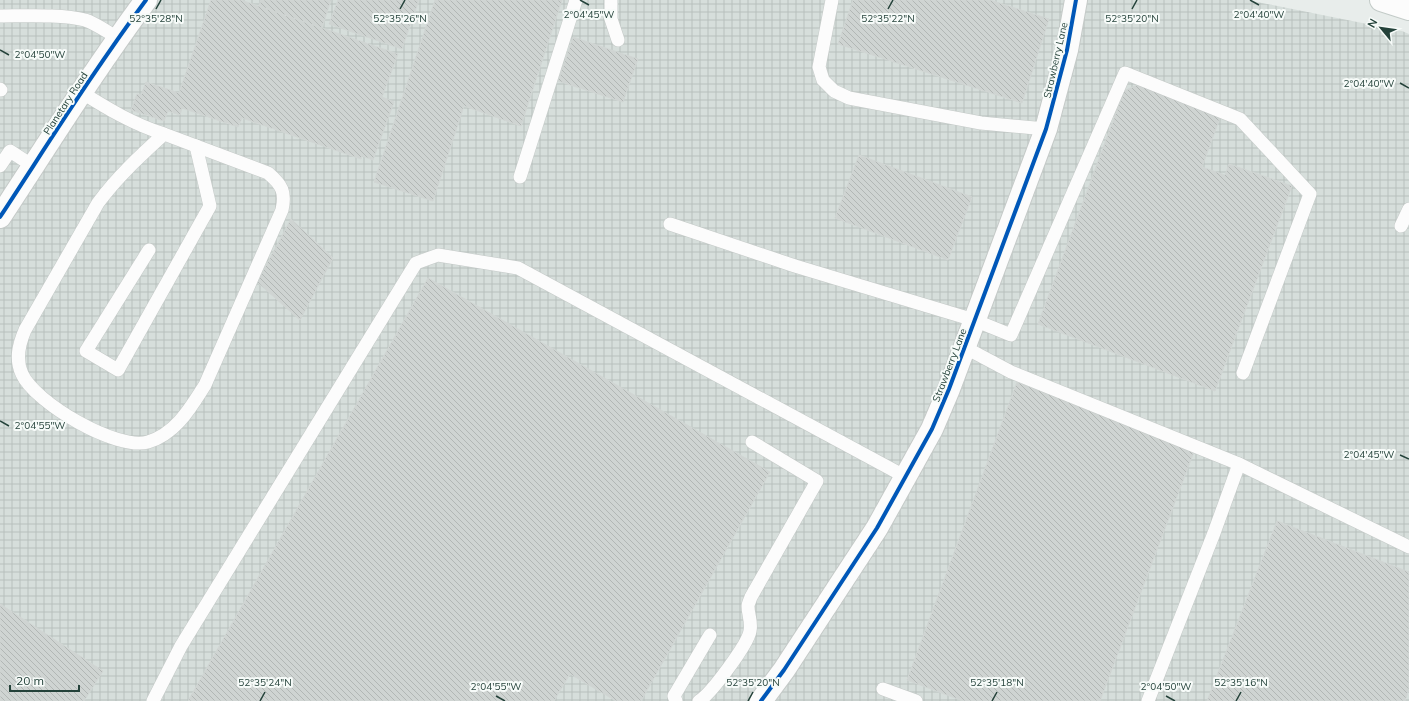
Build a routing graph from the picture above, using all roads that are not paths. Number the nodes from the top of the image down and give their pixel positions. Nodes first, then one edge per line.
1 (146, 0) edge
2 (576, 0) edge
3 (611, 0) edge
4 (832, 0) edge
5 (1076, 0) edge
6 (1381, 0) edge
7 (1409, 9) edge
8 (0, 16) edge
9 (118, 38) junction
10 (618, 40) dead end
11 (81, 92) junction
12 (1046, 129) junction
13 (164, 134) junction
14 (196, 146) junction
15 (0, 166) edge
16 (33, 166) junction
17 (520, 177) dead end
18 (1409, 209) edge
19 (0, 217) edge
20 (670, 224) dead end
21 (1401, 226) dead end
22 (149, 250) dead end
23 (974, 320) junction
24 (964, 347) junction
25 (1243, 373) dead end
26 (752, 442) dead end
27 (1238, 464) junction
28 (906, 476) junction
29 (1409, 547) edge
30 (710, 635) dead end
31 (884, 689) dead end
32 (153, 701) edge
33 (676, 701) edge
34 (699, 701) edge
35 (761, 701) edge
36 (916, 701) edge
37 (1148, 701) edge

1 - 9 street, Planetary Road
2 - 17 lane
3 - 10 lane
4 - 12 lane
5 - 12 street, Strawberry Lane
6 - 7 street
8 - 9 lane
9 - 11 street, Planetary Road
11 - 13 lane
11 - 16 street, Planetary Road
12 - 23 street, Strawberry Lane
13 - 14 lane
13 - 14 lane
14 - 22 lane
15 - 16 lane
16 - 19 street, Planetary Road
18 - 21 lane
20 - 23 lane
23 - 24 street, Strawberry Lane
23 - 25 lane
24 - 27 lane
24 - 28 street, Strawberry Lane
26 - 34 lane
27 - 29 lane
27 - 37 lane
28 - 32 lane
28 - 35 street, Strawberry Lane
30 - 33 lane
31 - 36 lane

